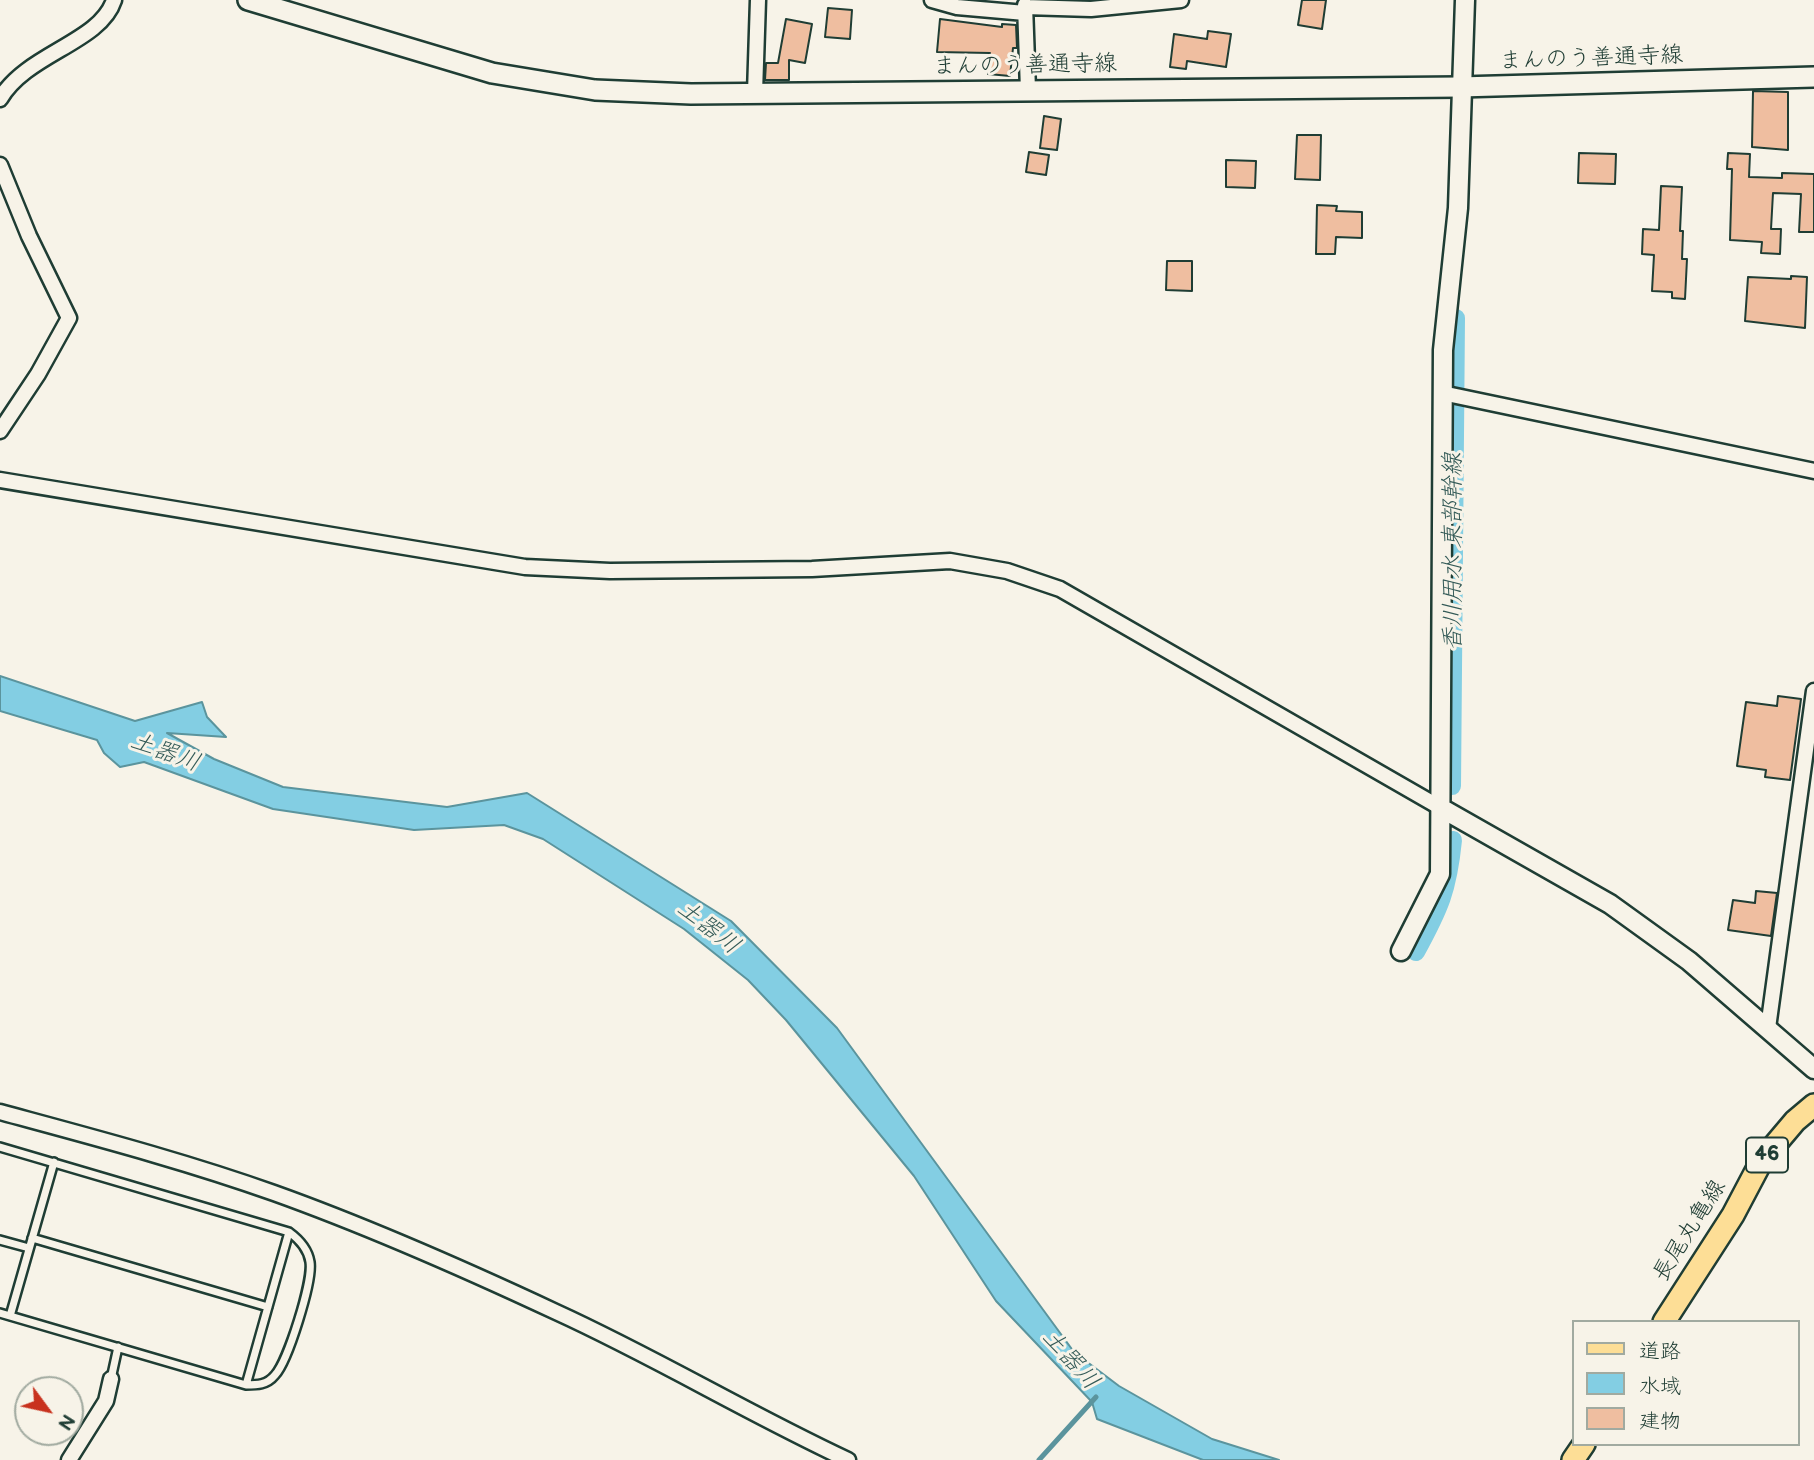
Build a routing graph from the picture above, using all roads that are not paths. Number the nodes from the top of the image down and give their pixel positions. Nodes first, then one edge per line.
1 (114, 0) edge
2 (248, 0) edge
3 (758, 0) edge
4 (932, 0) edge
5 (1181, 0) edge
6 (1465, 0) edge
7 (1025, 7) edge
8 (1814, 77) edge
9 (1460, 87) junction
10 (1028, 90) junction
11 (755, 93) junction
12 (0, 99) edge
13 (0, 165) edge
14 (1442, 393) junction
15 (0, 431) edge
16 (1814, 471) edge
17 (0, 480) edge
18 (1814, 691) edge
19 (1441, 808) junction
20 (1401, 951) dead end
21 (1768, 1028) junction
22 (1814, 1069) edge
23 (1814, 1105) edge
24 (0, 1112) edge
25 (0, 1147) edge
26 (54, 1162) junction
27 (289, 1232) junction
28 (32, 1238) junction
29 (0, 1240) edge
30 (29, 1248) junction
31 (268, 1307) junction
32 (0, 1313) edge
33 (10, 1316) junction
34 (1665, 1320) edge
35 (118, 1347) junction
36 (111, 1379) joint
37 (246, 1385) junction
38 (69, 1460) edge
39 (848, 1460) edge

1 - 12 street
2 - 11 main road, まんのう善通寺線
3 - 11 street
4 - 7 street
5 - 7 street
6 - 9 street
7 - 10 street
8 - 9 main road, まんのう善通寺線
9 - 10 main road, まんのう善通寺線
9 - 14 street
10 - 11 main road, まんのう善通寺線
13 - 15 street
14 - 16 street
14 - 19 street
17 - 19 street
18 - 21 street
19 - 20 street
19 - 21 street
21 - 22 street
23 - 34 main road, 長尾丸亀線 / 46
24 - 39 street
25 - 26 lane
26 - 27 lane
26 - 28 lane
27 - 31 lane
27 - 37 lane
28 - 30 lane
28 - 31 lane
29 - 30 lane
30 - 33 lane
31 - 37 lane
32 - 33 lane
33 - 35 lane
35 - 36 lane
35 - 37 lane
36 - 38 street

